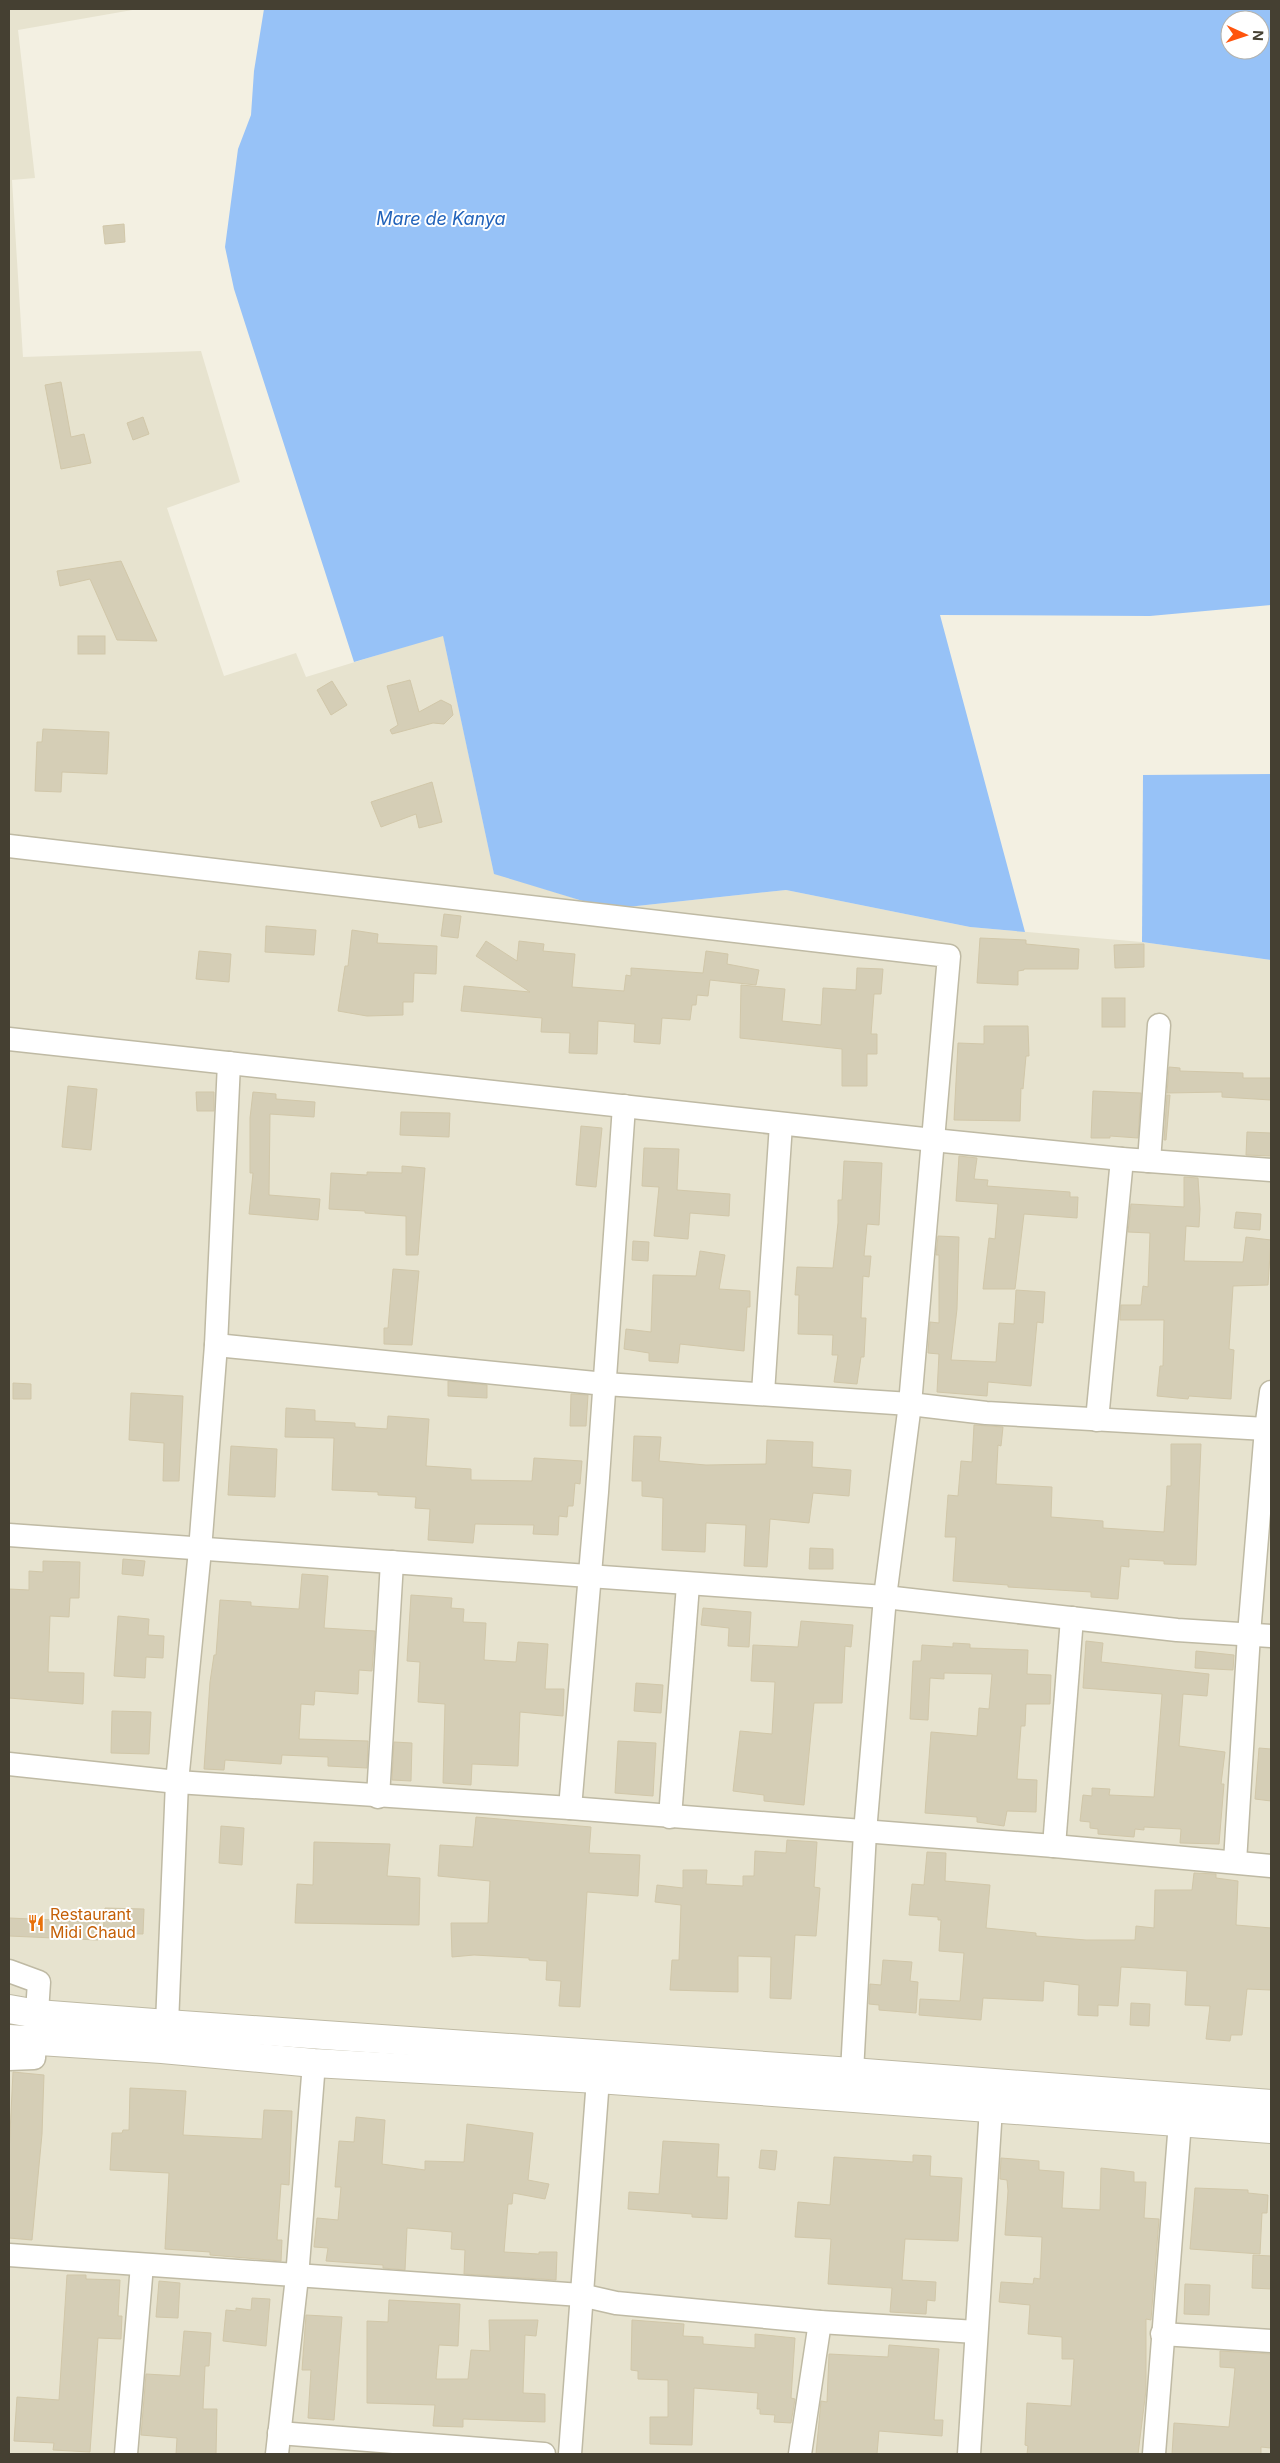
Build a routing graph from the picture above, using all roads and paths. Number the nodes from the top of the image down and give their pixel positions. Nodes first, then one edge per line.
1 (9, 846) edge
2 (1159, 1025) dead end
3 (9, 1039) edge
4 (229, 1062) junction
5 (624, 1106) junction
6 (781, 1124) junction
7 (933, 1140) junction
8 (1122, 1159) junction
9 (1149, 1161) junction
10 (1271, 1170) edge
11 (216, 1345) junction
12 (605, 1384) junction
13 (1271, 1392) edge
14 (763, 1393) junction
15 (910, 1404) junction
16 (1097, 1420) junction
17 (1266, 1429) junction
18 (9, 1535) edge
19 (200, 1550) junction
20 (392, 1562) junction
21 (588, 1578) junction
22 (688, 1585) junction
23 (884, 1597) junction
24 (1072, 1618) junction
25 (1260, 1635) edge
26 (9, 1764) edge
27 (177, 1782) junction
28 (378, 1797) junction
29 (570, 1808) junction
30 (670, 1817) junction
31 (866, 1832) junction
32 (1054, 1846) junction
33 (1235, 1862) junction
34 (1271, 1866) edge
35 (9, 1972) edge
36 (9, 2009) edge
37 (37, 2014) junction
38 (167, 2024) junction
39 (22, 2040) edge
40 (9, 2059) edge
41 (314, 2063) junction
42 (852, 2072) junction
43 (598, 2079) junction
44 (1271, 2104) edge
45 (991, 2108) junction
46 (1180, 2122) junction
47 (1271, 2129) edge
48 (9, 2255) edge
49 (142, 2265) junction
50 (296, 2277) junction
51 (581, 2295) junction
52 (820, 2322) junction
53 (976, 2332) junction
54 (1162, 2334) junction
55 (1271, 2341) edge
56 (278, 2444) edge
57 (126, 2454) edge
58 (544, 2454) edge
59 (570, 2454) edge
60 (800, 2454) edge
61 (969, 2454) edge
62 (1154, 2454) edge

1 - 7 street
2 - 9 street
3 - 4 street
4 - 5 street
4 - 11 street
5 - 6 street
5 - 12 street
6 - 7 street
6 - 14 street
7 - 8 street
7 - 15 street
8 - 9 street
8 - 16 street
9 - 10 street
11 - 12 street
11 - 19 street
12 - 14 street
12 - 21 street
13 - 17 street
14 - 15 street
15 - 16 street
15 - 23 street
16 - 17 street
17 - 25 street
18 - 19 street
19 - 20 street
19 - 27 street
20 - 21 street
20 - 28 street
21 - 22 street
21 - 29 street
22 - 23 street
22 - 30 street
23 - 24 street
23 - 31 street
24 - 25 street
24 - 32 street
25 - 33 street
26 - 27 street
27 - 28 street
27 - 38 street
28 - 29 street
29 - 30 street
30 - 31 street
31 - 32 street
31 - 42 street
32 - 33 street
33 - 34 street
35 - 37 street
36 - 37 street
37 - 38 street
37 - 39 street
38 - 42 street
39 - 40 street
39 - 41 street
41 - 43 street
41 - 50 street
42 - 44 street
43 - 45 street
43 - 51 street
45 - 46 street
45 - 53 street
46 - 47 street
46 - 54 street
48 - 49 street
49 - 50 street
49 - 57 street
50 - 51 street
50 - 56 street
51 - 52 street
51 - 59 street
52 - 53 street
52 - 60 street
53 - 61 street
54 - 55 street
54 - 62 street
56 - 58 street

